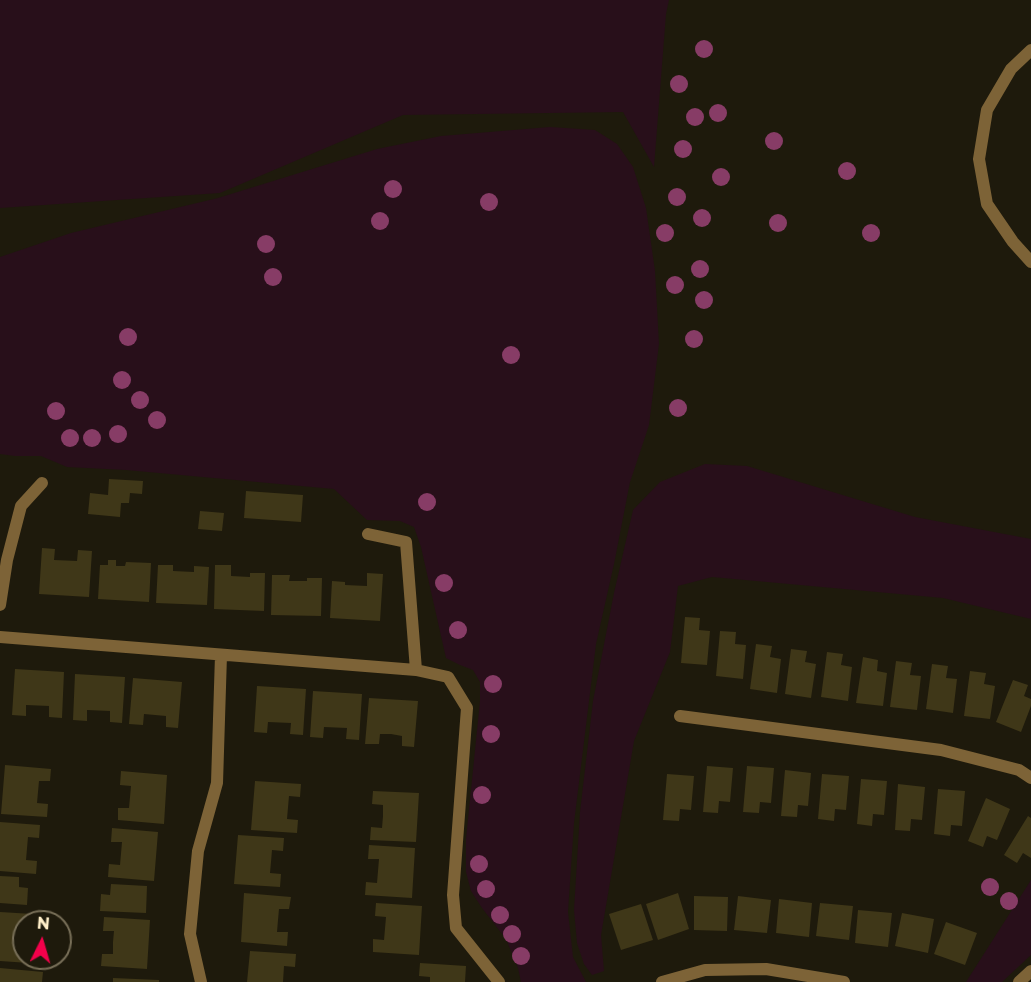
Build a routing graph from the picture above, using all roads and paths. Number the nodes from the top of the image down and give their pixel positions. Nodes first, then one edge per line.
1 (1031, 50) edge
2 (1031, 262) edge
3 (42, 483) dead end
4 (368, 534) dead end
5 (0, 605) edge
6 (0, 637) edge
7 (221, 655) junction
8 (416, 670) junction
9 (680, 716) dead end
10 (1031, 778) edge
11 (1031, 970) edge
12 (201, 982) edge
13 (499, 982) edge
14 (662, 982) edge
15 (844, 982) edge
16 (1019, 982) edge

1 - 2 street
3 - 5 street
4 - 8 street
6 - 7 street
7 - 8 street
7 - 12 street
8 - 13 street
9 - 10 street
11 - 16 street
14 - 15 street

